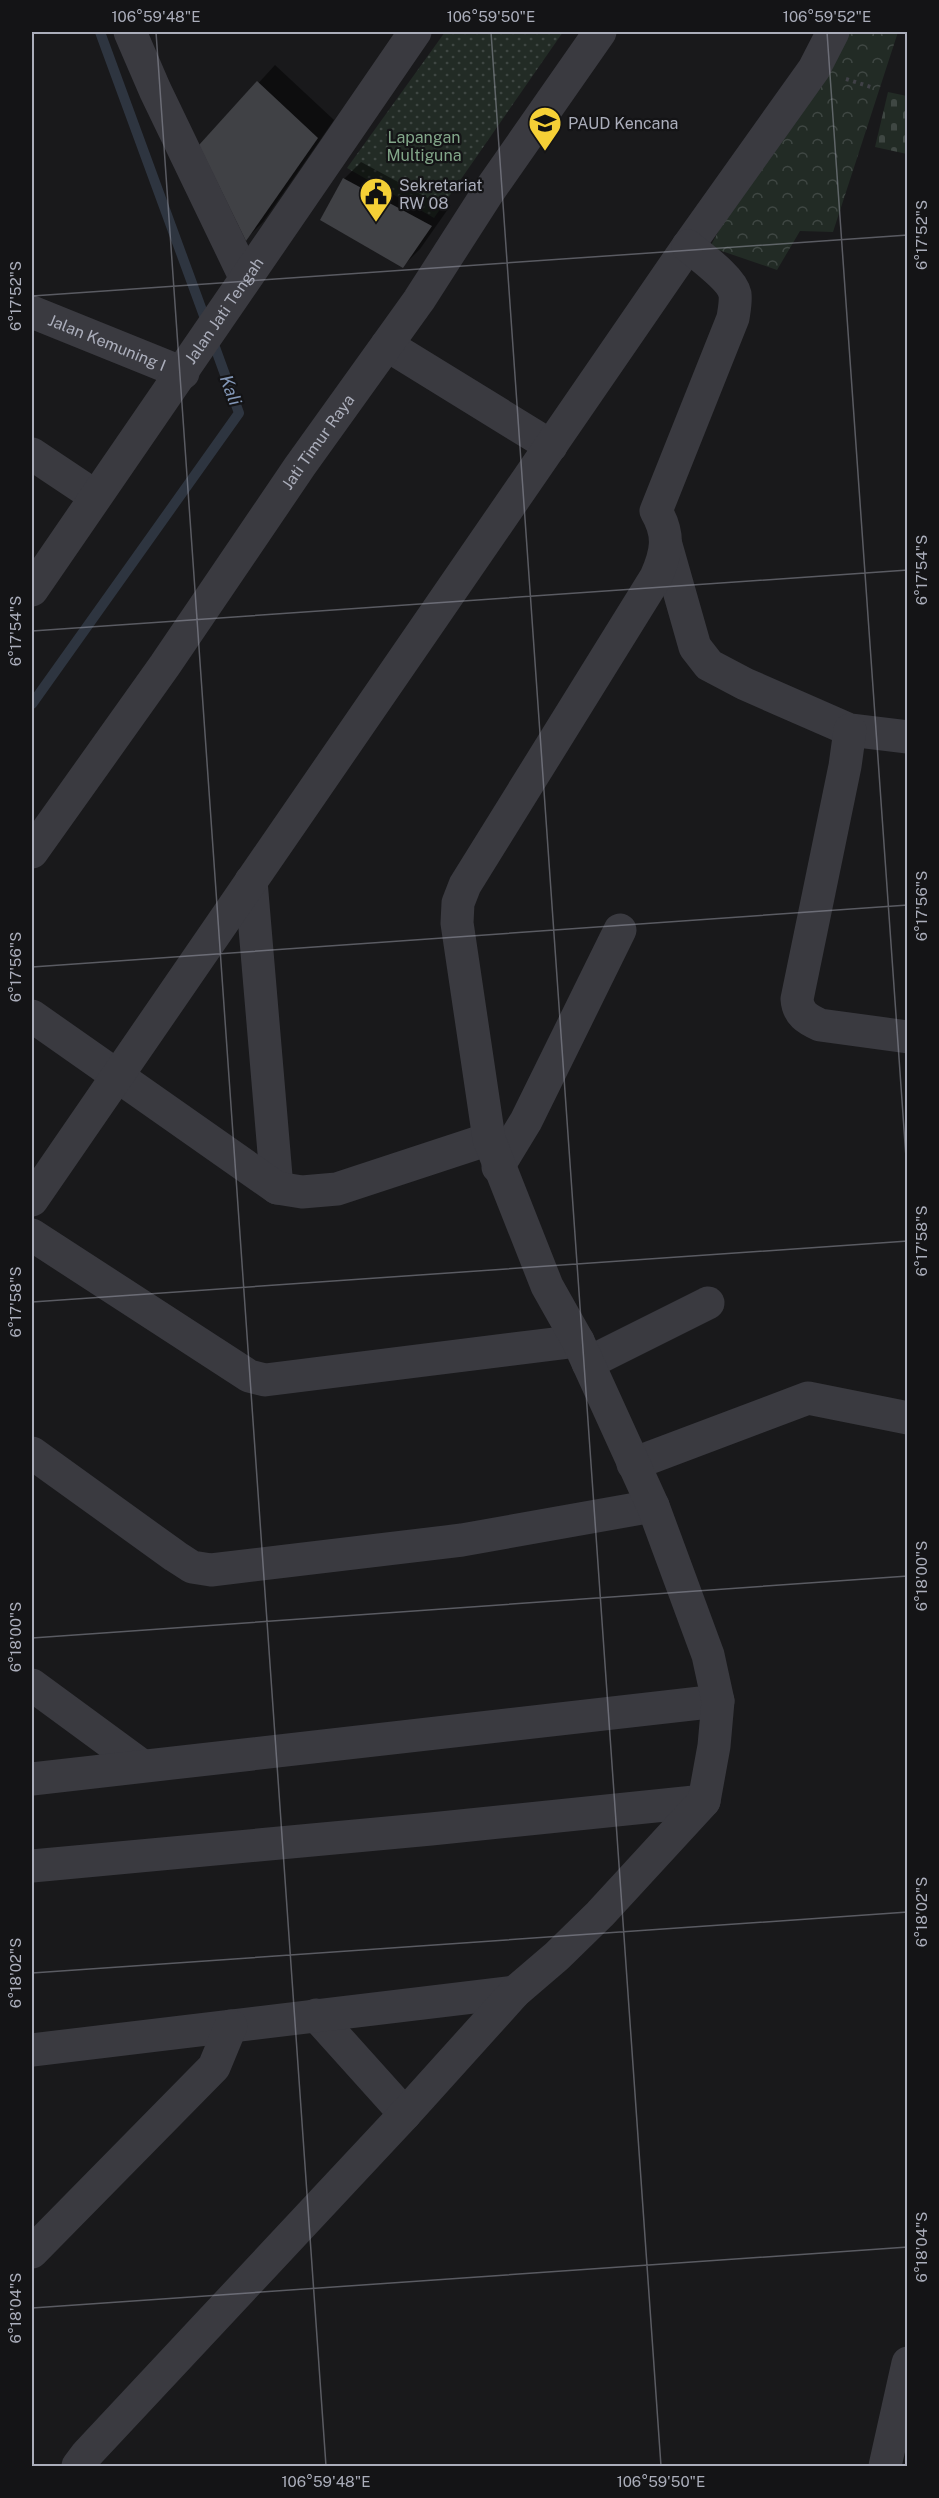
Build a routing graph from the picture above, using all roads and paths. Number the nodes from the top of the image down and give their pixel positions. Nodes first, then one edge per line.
1 (130, 32) edge
2 (415, 32) edge
3 (600, 32) edge
4 (833, 32) edge
5 (688, 246) junction
6 (245, 278) junction
7 (32, 312) edge
8 (387, 345) junction
9 (191, 360) junction
10 (551, 446) junction
11 (32, 454) edge
12 (95, 496) junction
13 (666, 545) junction
14 (32, 590) edge
15 (850, 730) junction
16 (908, 737) edge
17 (32, 852) edge
18 (251, 881) junction
19 (620, 930) dead end
20 (32, 1016) edge
21 (908, 1037) edge
22 (115, 1076) junction
23 (493, 1153) junction
24 (277, 1188) junction
25 (32, 1200) edge
26 (32, 1235) edge
27 (708, 1304) dead end
28 (583, 1352) junction
29 (908, 1418) edge
30 (32, 1453) edge
31 (633, 1464) junction
32 (653, 1506) junction
33 (32, 1685) edge
34 (718, 1701) junction
35 (141, 1765) junction
36 (32, 1779) edge
37 (704, 1801) junction
38 (32, 1866) edge
39 (515, 1992) junction
40 (316, 2015) junction
41 (231, 2026) junction
42 (32, 2050) edge
43 (405, 2114) junction
44 (32, 2252) edge
45 (908, 2363) edge
46 (902, 2410) edge
47 (78, 2466) edge
48 (885, 2466) edge

1 - 6 street
2 - 6 street, Jalan Jati Tengah
3 - 8 street, Jati Timur Raya
4 - 5 street
5 - 10 street
5 - 13 street
6 - 9 street, Jalan Jati Tengah
7 - 9 street, Jalan Kemuning I
8 - 10 street
8 - 17 street, Jati Timur Raya
9 - 12 street, Jalan Jati Tengah
10 - 18 street
11 - 12 street
12 - 14 street, Jalan Jati Tengah
13 - 15 street
13 - 23 street
15 - 16 street
15 - 21 street
18 - 22 street
18 - 24 street
19 - 23 street
20 - 22 street
22 - 24 street
22 - 25 street
23 - 24 street
23 - 28 street
26 - 28 street
27 - 28 street
28 - 31 street
29 - 31 street
30 - 32 street
31 - 32 street
32 - 34 street
33 - 35 street
34 - 35 street
34 - 37 street
35 - 36 street
37 - 38 street
37 - 39 street
39 - 40 street
39 - 43 street
40 - 41 street
40 - 43 street
41 - 42 street
41 - 44 street
43 - 47 street
45 - 46 street
46 - 48 street

